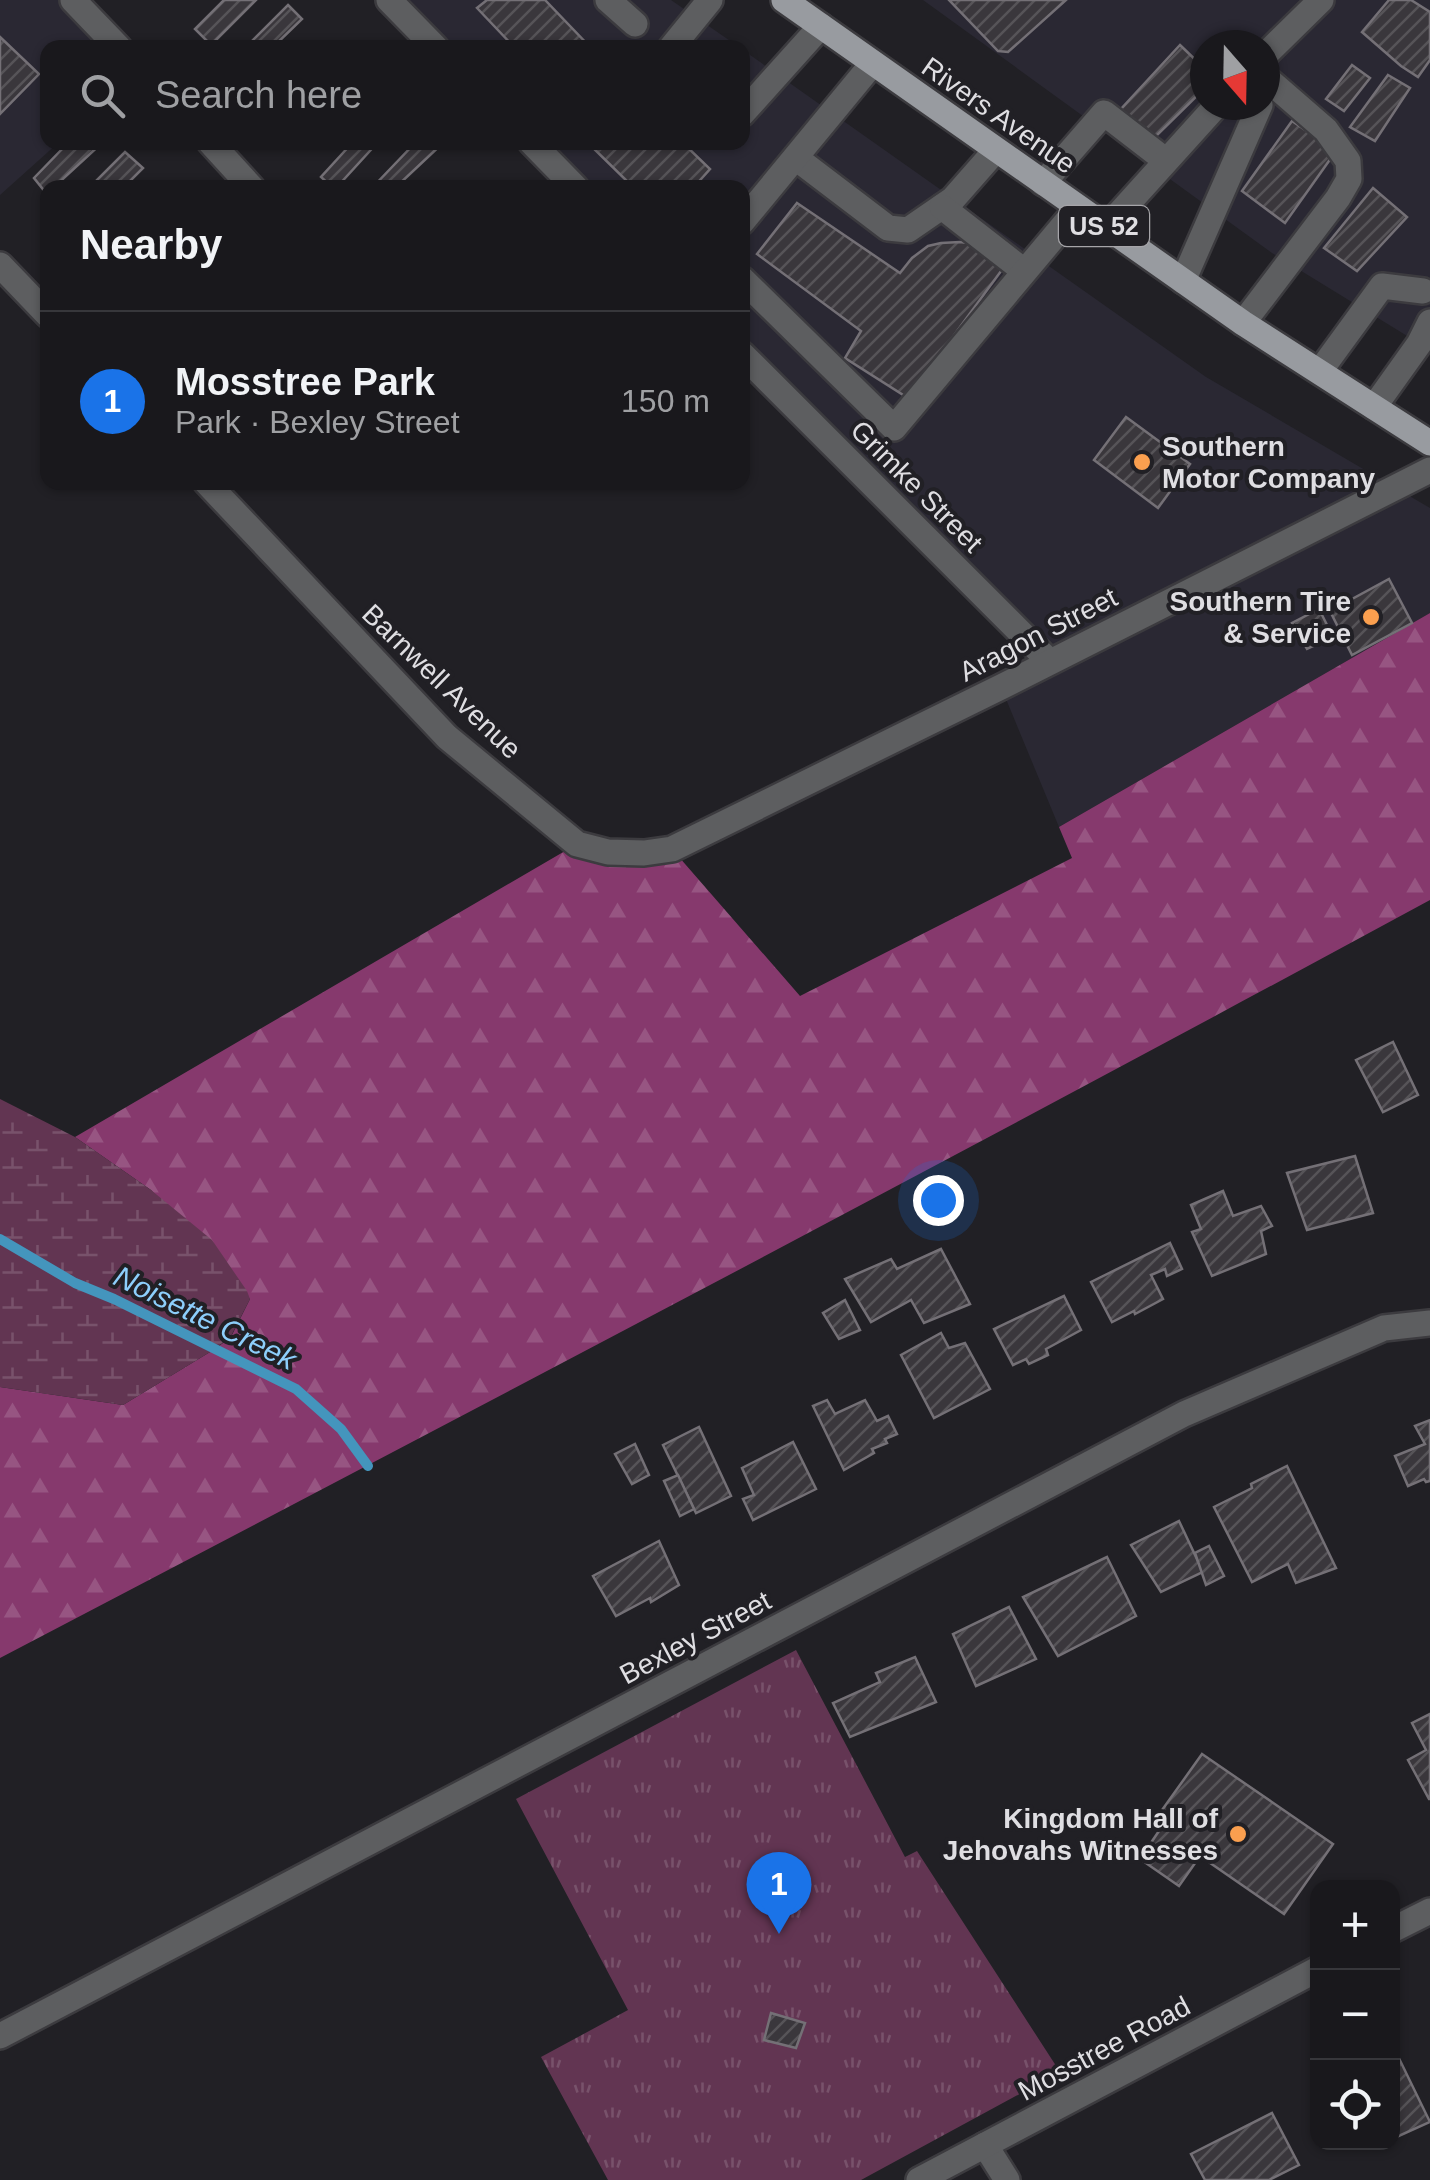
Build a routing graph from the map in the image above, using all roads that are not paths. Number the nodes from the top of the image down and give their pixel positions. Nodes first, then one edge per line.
1 (74, 0) edge
2 (389, 0) edge
3 (608, 0) edge
4 (710, 0) edge
5 (1321, 0) edge
6 (790, 2) edge
7 (635, 24) dead end
8 (821, 26) junction
9 (112, 40) edge
10 (428, 40) edge
11 (677, 40) edge
12 (1280, 40) edge
13 (873, 63) junction
14 (1280, 100) edge
15 (750, 105) edge
16 (1203, 120) edge
17 (1253, 120) edge
18 (217, 150) edge
19 (539, 150) edge
20 (996, 150) junction
21 (796, 158) junction
22 (1166, 160) junction
23 (245, 180) edge
24 (568, 180) edge
25 (1043, 183) junction
26 (942, 207) junction
27 (1078, 208) junction
28 (750, 213) edge
29 (1106, 228) junction
30 (0, 265) edge
31 (1024, 271) junction
32 (1182, 281) junction
33 (750, 288) edge
34 (1428, 294) edge
35 (40, 307) edge
36 (1430, 322) edge
37 (1243, 323) junction
38 (750, 362) edge
39 (1320, 371) junction
40 (1374, 407) junction
41 (1430, 442) edge
42 (1430, 470) edge
43 (214, 490) edge
44 (1050, 661) junction
45 (672, 849) joint
46 (1430, 1324) edge
47 (1430, 1911) edge
48 (1400, 1926) edge
49 (1316, 1970) edge
50 (0, 2036) edge
51 (986, 2145) junction
52 (919, 2180) edge
53 (1007, 2180) edge

1 - 9 street
2 - 10 street
3 - 7 street
4 - 11 street
5 - 12 street
6 - 8 main road, Rivers Avenue / US 52
8 - 13 main road, Rivers Avenue / US 52
8 - 15 street
13 - 20 main road, Rivers Avenue / US 52
13 - 21 street
14 - 37 street
16 - 22 street
17 - 32 street
18 - 23 street
19 - 24 street
20 - 25 main road, Rivers Avenue / US 52
20 - 26 street
21 - 26 street
21 - 28 street
22 - 25 street
22 - 29 street
25 - 27 main road, Rivers Avenue / US 52
26 - 31 street
27 - 29 main road, Rivers Avenue / US 52
27 - 31 street
29 - 32 main road, Rivers Avenue / US 52
30 - 35 street
31 - 33 street
32 - 37 main road, Rivers Avenue / US 52
34 - 39 street
36 - 40 street
37 - 39 main road, Rivers Avenue / US 52
38 - 44 street, Grimke Street
39 - 40 main road, Rivers Avenue / US 52
40 - 41 main road, Rivers Avenue / US 52
42 - 44 street, Aragon Street
43 - 45 street, Barnwell Avenue
44 - 45 street, Aragon Street
46 - 50 street, Bexley Street
47 - 48 street
49 - 51 street, Mosstree Road
51 - 52 street, Mosstree Road
51 - 53 street

